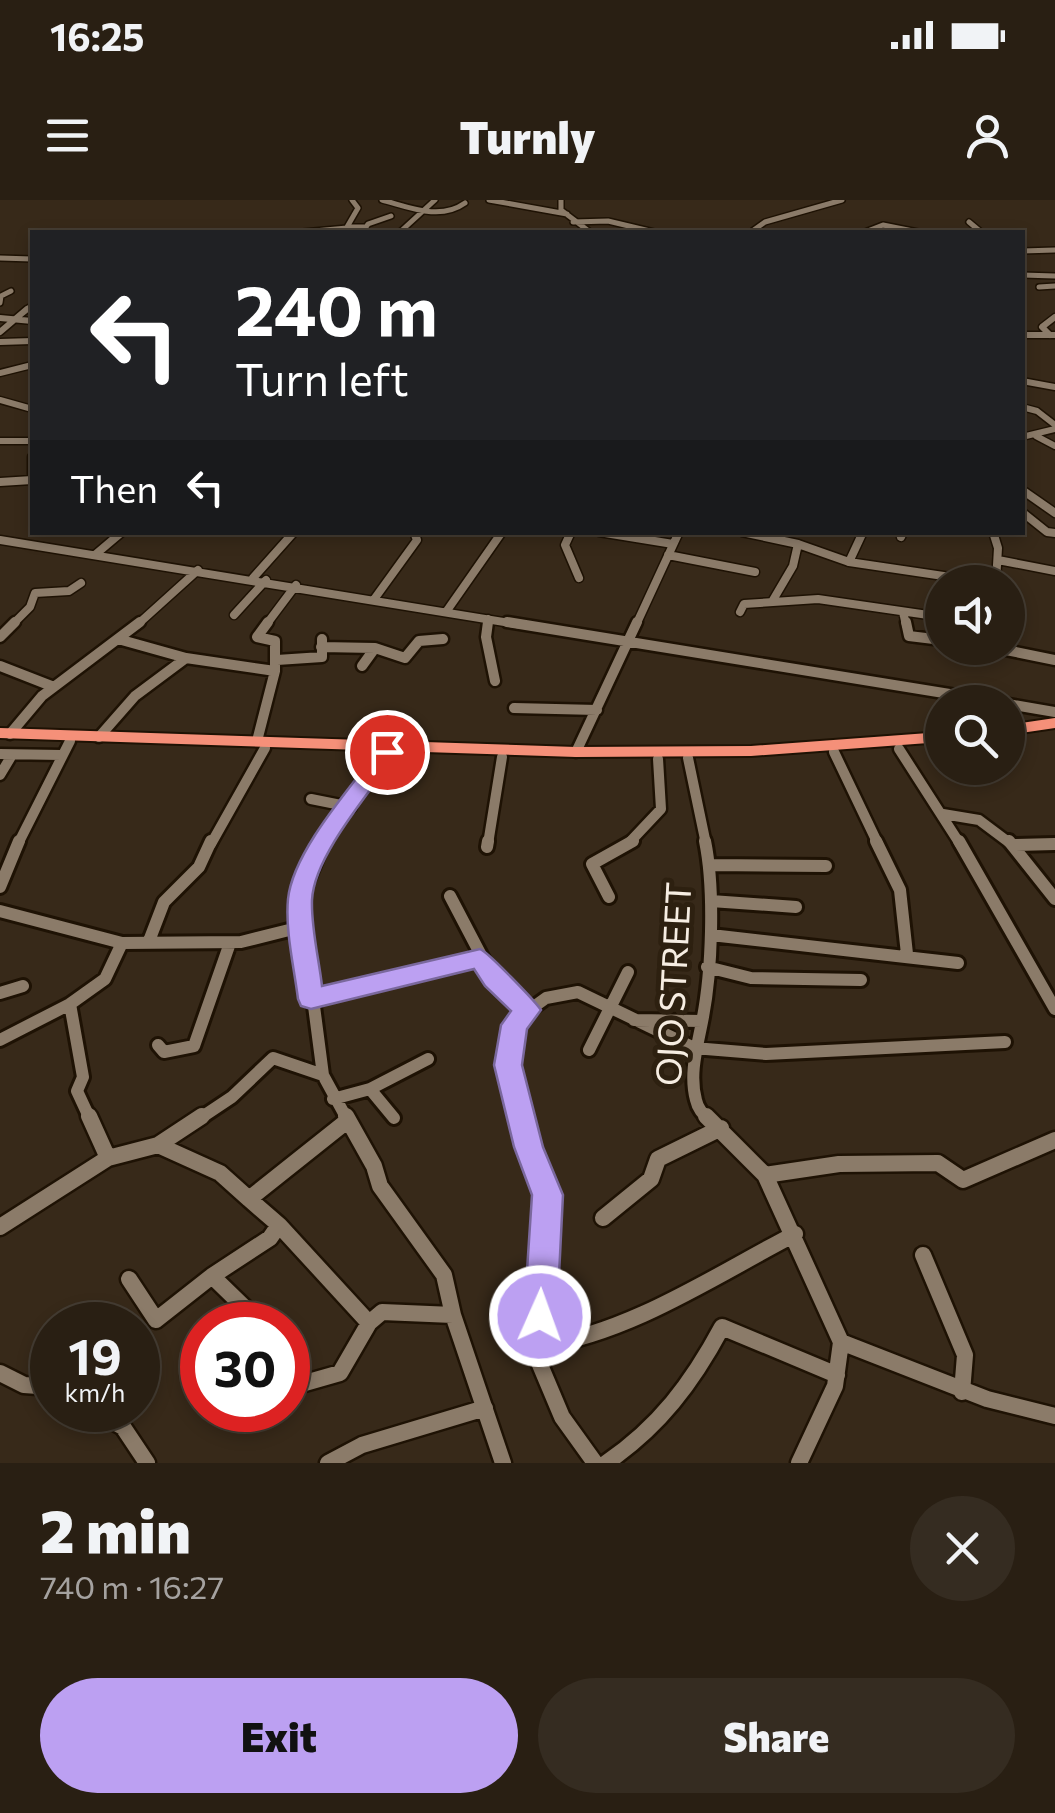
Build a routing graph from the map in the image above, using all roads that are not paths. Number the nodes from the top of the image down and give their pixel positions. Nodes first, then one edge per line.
1 (352, 200) edge
2 (382, 200) edge
3 (435, 200) edge
4 (489, 200) edge
5 (561, 200) edge
6 (842, 200) edge
7 (465, 203) dead end
8 (424, 209) junction
9 (567, 214) junction
10 (391, 216) dead end
11 (573, 222) junction
12 (969, 222) dead end
13 (347, 228) junction
14 (326, 230) edge
15 (364, 230) edge
16 (402, 230) edge
17 (587, 230) edge
18 (646, 230) edge
19 (755, 230) edge
20 (869, 230) edge
21 (909, 230) edge
22 (978, 230) edge
23 (1055, 250) edge
24 (1025, 251) edge
25 (0, 258) edge
26 (30, 260) edge
27 (1025, 275) edge
28 (1055, 276) edge
29 (1055, 286) edge
30 (1039, 287) dead end
31 (11, 291) dead end
32 (0, 302) edge
33 (30, 307) edge
34 (1055, 317) edge
35 (0, 318) edge
36 (30, 320) edge
37 (15, 321) junction
38 (0, 332) edge
39 (1025, 335) edge
40 (1053, 335) edge
41 (30, 341) edge
42 (0, 342) edge
43 (30, 366) edge
44 (0, 373) edge
45 (1025, 382) edge
46 (1055, 387) edge
47 (0, 400) edge
48 (30, 408) edge
49 (1025, 408) edge
50 (1055, 427) edge
51 (1036, 436) junction
52 (1025, 437) edge
53 (0, 441) edge
54 (30, 441) edge
55 (1055, 446) edge
56 (30, 477) edge
57 (0, 482) edge
58 (1025, 492) dead end
59 (1055, 513) edge
60 (1025, 514) edge
61 (1055, 533) edge
62 (37, 535) edge
63 (118, 535) edge
64 (291, 535) edge
65 (415, 535) edge
66 (500, 535) edge
67 (570, 535) edge
68 (617, 535) edge
69 (677, 535) edge
70 (757, 535) edge
71 (861, 535) edge
72 (994, 535) edge
73 (0, 540) edge
74 (673, 544) junction
75 (35, 546) junction
76 (798, 547) junction
77 (96, 554) junction
78 (668, 556) junction
79 (998, 560) junction
80 (848, 562) junction
81 (998, 565) edge
82 (198, 570) junction
83 (1055, 571) edge
84 (755, 572) dead end
85 (925, 573) edge
86 (253, 578) junction
87 (579, 578) dead end
88 (266, 580) junction
89 (81, 583) dead end
90 (296, 585) junction
91 (375, 598) junction
92 (773, 600) junction
93 (446, 612) junction
94 (740, 612) dead end
95 (904, 612) junction
96 (234, 615) dead end
97 (925, 615) edge
98 (488, 619) junction
99 (0, 638) edge
100 (925, 638) edge
101 (443, 639) dead end
102 (118, 640) junction
103 (630, 642) junction
104 (375, 648) junction
105 (1025, 654) edge
106 (186, 658) junction
107 (1055, 660) edge
108 (276, 665) junction
109 (0, 666) edge
110 (362, 666) dead end
111 (495, 681) dead end
112 (54, 687) junction
113 (925, 690) edge
114 (1025, 707) edge
115 (514, 708) dead end
116 (596, 710) junction
117 (1055, 712) edge
118 (1055, 727) edge
119 (1025, 731) edge
120 (99, 737) junction
121 (925, 742) edge
122 (4, 743) edge
123 (261, 744) junction
124 (925, 744) edge
125 (66, 748) junction
126 (900, 749) junction
127 (449, 751) junction
128 (387, 752) junction
129 (576, 752) junction
130 (834, 752) junction
131 (502, 756) junction
132 (688, 758) junction
133 (658, 759) junction
134 (0, 775) edge
135 (310, 800) dead end
136 (351, 807) junction
137 (943, 814) junction
138 (1055, 844) edge
139 (1013, 845) junction
140 (487, 847) dead end
141 (710, 866) junction
142 (826, 866) dead end
143 (0, 887) edge
144 (1053, 893) edge
145 (450, 896) dead end
146 (610, 897) dead end
147 (712, 901) junction
148 (796, 906) dead end
149 (0, 911) edge
150 (301, 927) junction
151 (711, 934) junction
152 (149, 941) junction
153 (122, 943) junction
154 (230, 943) junction
155 (907, 954) junction
156 (480, 958) junction
157 (958, 962) dead end
158 (707, 966) junction
159 (628, 972) dead end
160 (861, 980) dead end
161 (22, 986) dead end
162 (0, 993) edge
163 (311, 999) junction
164 (70, 1004) junction
165 (612, 1008) junction
166 (1055, 1009) edge
167 (528, 1010) junction
168 (634, 1020) junction
169 (702, 1021) junction
170 (0, 1040) edge
171 (1005, 1042) dead end
172 (158, 1044) dead end
173 (694, 1048) junction
174 (589, 1050) dead end
175 (428, 1060) dead end
176 (323, 1075) junction
177 (370, 1089) junction
178 (332, 1098) junction
179 (394, 1118) dead end
180 (347, 1122) junction
181 (721, 1128) junction
182 (1055, 1140) edge
183 (158, 1145) junction
184 (108, 1158) junction
185 (765, 1175) junction
186 (250, 1199) junction
187 (603, 1218) dead end
188 (279, 1225) junction
189 (0, 1227) edge
190 (794, 1234) junction
191 (923, 1255) dead end
192 (212, 1276) junction
193 (129, 1279) dead end
194 (239, 1302) edge
195 (453, 1314) junction
196 (368, 1324) junction
197 (840, 1342) junction
198 (540, 1346) junction
199 (0, 1374) edge
200 (837, 1375) junction
201 (310, 1381) edge
202 (30, 1386) edge
203 (962, 1392) junction
204 (485, 1408) junction
205 (1055, 1416) edge
206 (126, 1432) edge
207 (147, 1463) edge
208 (328, 1463) edge
209 (502, 1463) edge
210 (595, 1463) edge
211 (606, 1463) edge
212 (799, 1463) edge

1 - 13 street
2 - 8 street
3 - 8 street
4 - 9 street
5 - 9 street
6 - 19 street
7 - 8 street
8 - 16 street
9 - 11 street
10 - 15 street
11 - 17 street
11 - 18 street
12 - 22 street
13 - 14 street
13 - 15 street
20 - 21 street
23 - 24 street
25 - 26 street
27 - 28 street
29 - 30 street
31 - 32 street
33 - 37 street
34 - 40 street
35 - 37 street
36 - 37 street
37 - 38 street
39 - 40 street
41 - 42 street
43 - 44 street
45 - 46 street
47 - 48 street
49 - 50 street
50 - 51 street
51 - 52 street
51 - 55 street
53 - 54 street
56 - 57 street
58 - 59 street
60 - 61 street
62 - 75 street
63 - 77 street
64 - 86 street
65 - 91 street
66 - 93 street
67 - 87 street
68 - 74 street
69 - 74 street
70 - 76 street
71 - 80 street
72 - 79 street
73 - 75 street
74 - 78 street
75 - 77 street
76 - 80 street
76 - 92 street
77 - 82 street
78 - 84 street
78 - 103 street
79 - 81 street
79 - 83 street
80 - 85 street
82 - 86 street
82 - 102 street
86 - 88 street
88 - 90 street
88 - 96 street
89 - 99 street
90 - 91 street
90 - 108 street
91 - 93 street
92 - 94 street
92 - 95 street
93 - 98 street
95 - 97 street
95 - 100 street
98 - 103 street
98 - 111 street
101 - 104 street
102 - 106 street
102 - 112 street
103 - 113 street
103 - 116 street
104 - 108 street
104 - 110 street
105 - 107 street
106 - 108 street
106 - 120 street
108 - 123 street
109 - 112 street
112 - 122 street
114 - 117 street
115 - 116 street
116 - 129 street
118 - 119 highway
120 - 122 highway
120 - 123 highway
121 - 129 highway
122 - 125 highway
122 - 134 street
123 - 125 highway
123 - 127 highway
123 - 128 highway
123 - 152 street
124 - 126 highway
125 - 143 street
126 - 130 highway
126 - 137 street
127 - 128 highway
127 - 129 highway
127 - 131 highway
128 - 136 street
130 - 132 highway
130 - 155 street
131 - 133 highway
131 - 140 street
132 - 133 highway
132 - 141 street, OJO STREET
133 - 146 street
135 - 136 street
136 - 150 street
137 - 139 street
137 - 166 street
138 - 139 street
139 - 144 street
141 - 142 street
141 - 147 street, OJO STREET
145 - 156 street
147 - 148 street
147 - 151 street, OJO STREET
149 - 153 street
150 - 154 street
150 - 163 street
151 - 155 street
151 - 158 street, OJO STREET
152 - 153 street
152 - 154 street
153 - 164 street
154 - 172 street
155 - 157 street
156 - 163 street
156 - 167 street
158 - 160 street
158 - 169 street, OJO STREET
159 - 165 street
161 - 162 street
163 - 176 street
164 - 170 street
164 - 184 street
165 - 167 street
165 - 168 street
165 - 174 street
167 - 198 street
168 - 169 street
168 - 173 street
169 - 173 street, OJO STREET
171 - 173 street
173 - 181 street, OJO STREET
175 - 177 street
176 - 178 street
176 - 183 street
177 - 178 street
177 - 179 street
178 - 180 street
180 - 186 street
180 - 195 street
181 - 185 street, OJO STREET
181 - 187 street
182 - 185 street
183 - 184 street
183 - 186 street
184 - 189 street
185 - 190 street, OJO STREET
186 - 188 street
188 - 192 street
188 - 196 street
190 - 197 street, OJO STREET
190 - 198 street
191 - 203 street
192 - 193 street
192 - 194 street
195 - 196 street
195 - 204 street
196 - 201 street
197 - 200 street, OJO STREET
197 - 203 street
198 - 210 street
199 - 202 street
200 - 211 street
200 - 212 street, OJO STREET
203 - 205 street
204 - 208 street
204 - 209 street
206 - 207 street

